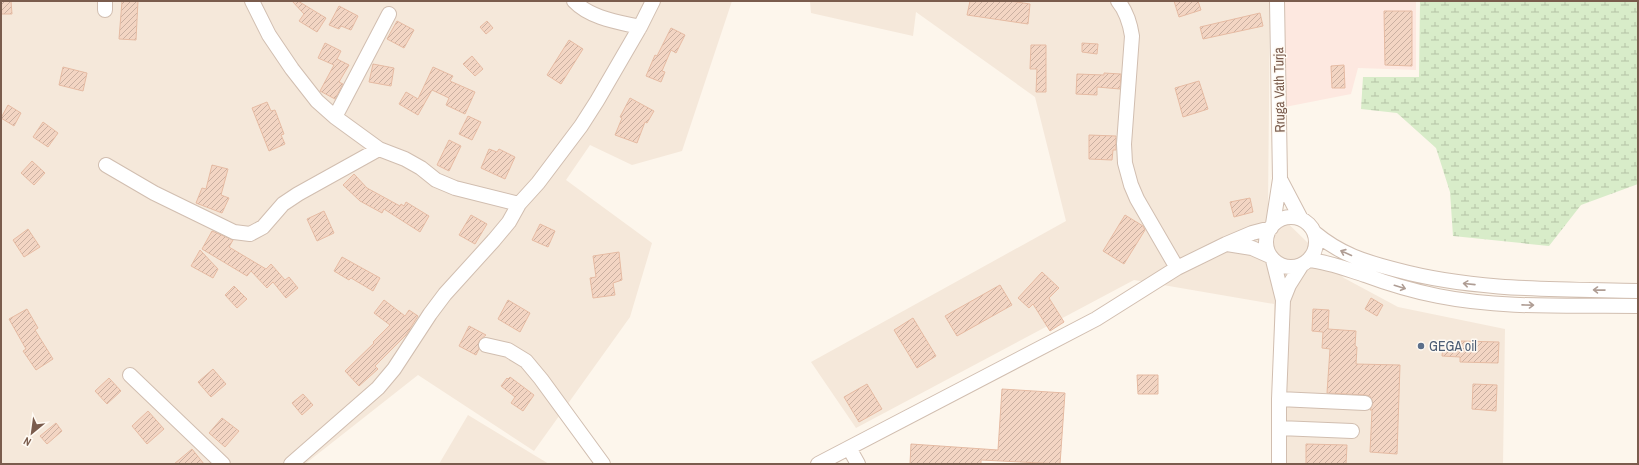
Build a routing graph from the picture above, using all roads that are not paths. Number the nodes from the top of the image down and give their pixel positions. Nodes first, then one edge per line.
1 (252, 1) edge
2 (574, 1) edge
3 (653, 1) edge
4 (1118, 1) edge
5 (1277, 1) edge
6 (389, 14) dead end
7 (640, 27) junction
8 (335, 118) junction
9 (379, 149) junction
10 (106, 165) dead end
11 (1280, 179) junction
12 (520, 204) junction
13 (1301, 219) junction
14 (1272, 226) junction
15 (1315, 233) junction
16 (1226, 244) junction
17 (1272, 258) junction
18 (1305, 263) junction
19 (1177, 268) junction
20 (1638, 291) edge
21 (1283, 300) junction
22 (1638, 306) edge
23 (486, 345) dead end
24 (130, 376) dead end
25 (1279, 399) junction
26 (1365, 403) dead end
27 (1279, 428) junction
28 (1352, 431) dead end
29 (849, 448) junction
30 (223, 464) edge
31 (291, 464) edge
32 (603, 464) edge
33 (818, 464) edge
34 (858, 464) edge
35 (1278, 464) edge

1 - 8 street
2 - 7 street
3 - 7 street
4 - 19 street
5 - 11 street, Rruga Vath Turja
6 - 8 street
7 - 12 street
8 - 9 street
9 - 10 street
9 - 12 street
11 - 13 street, Rruga Vath Turja
11 - 14 street, Rruga Vath Turja
12 - 31 street
13 - 14 street
13 - 15 street, Rruga Vath Turja
14 - 16 street
14 - 17 street, Rruga Vath Turja
15 - 18 street, Rruga Vath Turja
20 -> 15 street
16 - 17 street
16 - 19 street
17 - 18 street
17 - 21 street, Rruga Vath Turja
18 - 21 street, Rruga Vath Turja
18 -> 22 street
19 - 29 street
21 - 25 street, Rruga Vath Turja
23 - 32 street
24 - 30 street
25 - 26 street
25 - 27 street, Rruga Vath Turja
27 - 28 street
27 - 35 street, Rruga Vath Turja
29 - 33 street
29 - 34 street

